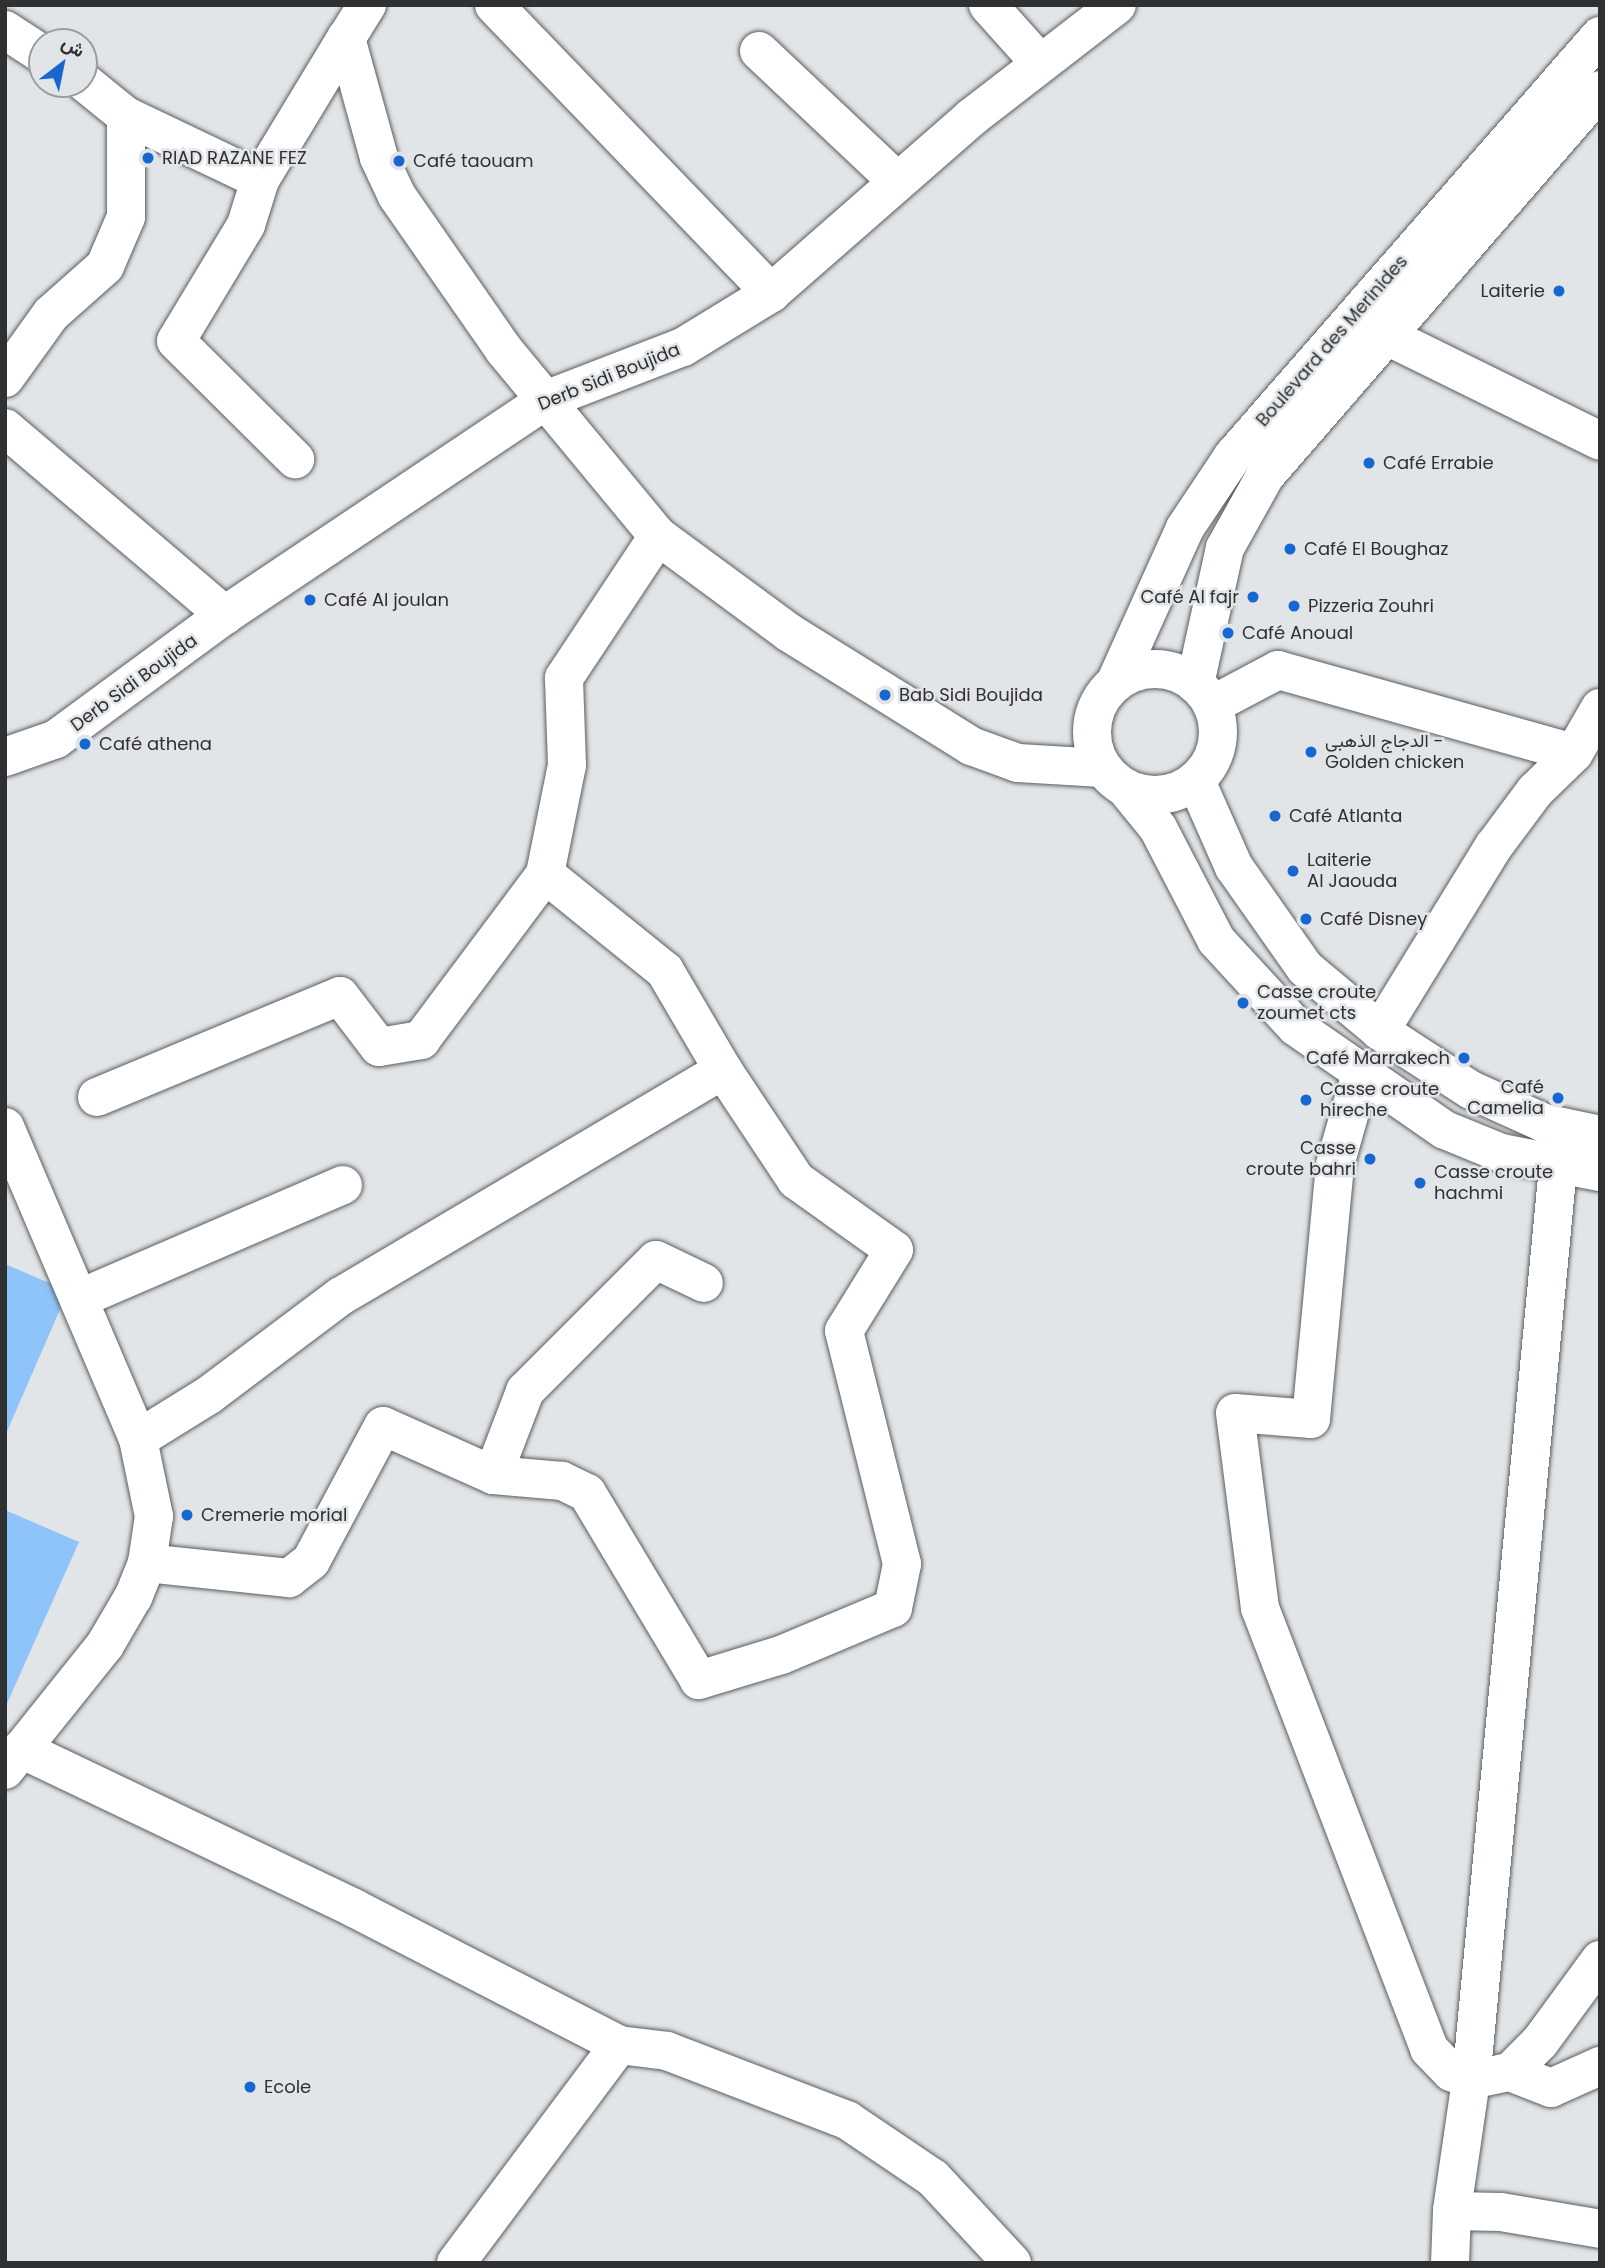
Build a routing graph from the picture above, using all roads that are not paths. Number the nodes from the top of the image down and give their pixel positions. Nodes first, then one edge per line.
1 (367, 5) edge
2 (494, 5) edge
3 (988, 5) edge
4 (1117, 5) edge
5 (5, 30) edge
6 (1600, 36) edge
7 (346, 38) junction
8 (28, 45) edge
9 (759, 51) dead end
10 (1040, 62) junction
11 (1600, 90) edge
12 (98, 93) edge
13 (126, 116) junction
14 (260, 180) junction
15 (897, 181) junction
16 (771, 293) junction
17 (1383, 334) junction
18 (5, 378) edge
19 (548, 399) junction
20 (5, 428) edge
21 (1600, 440) edge
22 (295, 459) dead end
23 (658, 536) junction
24 (225, 615) junction
25 (1116, 681) junction
26 (1204, 695) junction
27 (1600, 708) edge
28 (1574, 753) junction
29 (5, 757) edge
30 (1115, 779) junction
31 (1196, 781) junction
32 (545, 874) junction
33 (1380, 1031) junction
34 (723, 1070) junction
35 (1360, 1077) junction
36 (97, 1097) dead end
37 (5, 1127) edge
38 (1600, 1135) edge
39 (1558, 1167) junction
40 (1600, 1172) edge
41 (343, 1185) dead end
42 (704, 1283) dead end
43 (83, 1297) junction
44 (138, 1439) junction
45 (493, 1475) junction
46 (147, 1563) junction
47 (13, 1760) edge
48 (1600, 1960) edge
49 (619, 2045) junction
50 (1600, 2066) edge
51 (1510, 2071) junction
52 (1471, 2080) junction
53 (1452, 2211) junction
54 (1600, 2229) edge
55 (456, 2263) edge
56 (1012, 2263) edge
57 (1450, 2263) edge

1 - 7 street
2 - 16 street
3 - 10 street
4 - 10 street, Derb Sidi Boujida
5 - 8 street
6 - 25 street, Boulevard des Merinides
7 - 14 street
7 - 19 street
9 - 15 street
10 - 15 street, Derb Sidi Boujida
11 - 17 street, Boulevard des Merinides
12 - 13 street
13 - 14 street
13 - 18 street
14 - 22 street
15 - 16 street, Derb Sidi Boujida
16 - 19 street, Derb Sidi Boujida
17 - 21 street
17 - 26 street, Boulevard des Merinides
19 - 23 street
19 - 24 street, Derb Sidi Boujida
20 - 24 street
23 - 30 street
23 - 32 street
24 - 29 street, Derb Sidi Boujida
25 - 26 street
25 - 30 street
26 - 28 street
26 - 31 street
27 - 28 street
28 - 33 street
30 - 31 street
30 - 35 street
31 - 33 street
32 - 34 street
32 - 36 street
33 - 38 street
34 - 44 street
34 - 45 street
35 - 39 street
35 - 52 street
37 - 43 street
39 - 40 street
39 - 52 street
41 - 43 street
42 - 45 street
43 - 44 street
44 - 46 street
45 - 46 street
46 - 47 street
47 - 49 street
48 - 51 street
49 - 55 street
49 - 56 street
50 - 51 street
51 - 52 street
52 - 53 street
53 - 54 street
53 - 57 street

